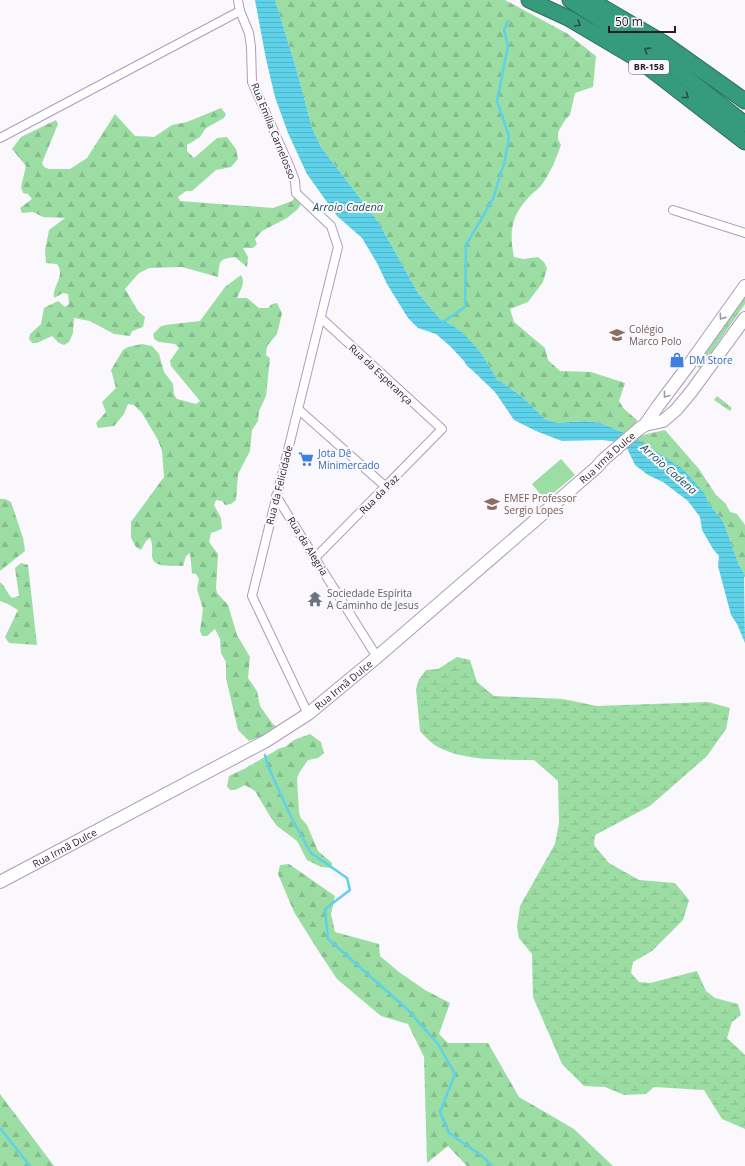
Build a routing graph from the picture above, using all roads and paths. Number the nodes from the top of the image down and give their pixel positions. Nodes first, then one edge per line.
1 (238, 0) edge
2 (529, 0) edge
3 (570, 0) edge
4 (590, 0) edge
5 (240, 11) junction
6 (745, 101) edge
7 (745, 124) edge
8 (0, 138) edge
9 (745, 142) edge
10 (673, 210) dead end
11 (745, 233) edge
12 (338, 247) joint
13 (745, 286) edge
14 (321, 318) junction
15 (745, 318) edge
16 (688, 366) junction
17 (691, 392) junction
18 (298, 409) junction
19 (642, 427) junction
20 (442, 430) joint
21 (386, 487) junction
22 (276, 496) junction
23 (315, 558) junction
24 (377, 657) junction
25 (308, 714) junction
26 (0, 882) edge

1 - 5 street, Rua Emília Carnelosso
2 -> 9 highway, BR-158
7 -> 3 highway, BR-158
4 - 6 highway
5 - 8 street
5 - 12 street, Rua Emília Carnelosso
10 - 11 street
12 - 14 street, Rua da Felicidade
13 -> 16 street, Rua Irmã Dulce
14 - 18 street, Rua da Felicidade
14 - 20 street, Rua da Esperança
15 - 17 street, Rua Irmã Dulce
16 - 17 street
16 -> 19 street, Rua Irmã Dulce
17 - 19 street, Rua Irmã Dulce
18 - 21 street
18 - 22 street, Rua da Felicidade
19 - 24 street, Rua Irmã Dulce
20 - 21 street, Rua da Paz
21 - 23 street, Rua da Paz
22 - 23 street, Rua da Alegria
22 - 25 street, Rua da Felicidade
23 - 24 street, Rua da Alegria
24 - 25 street, Rua Irmã Dulce
25 - 26 street, Rua Irmã Dulce

